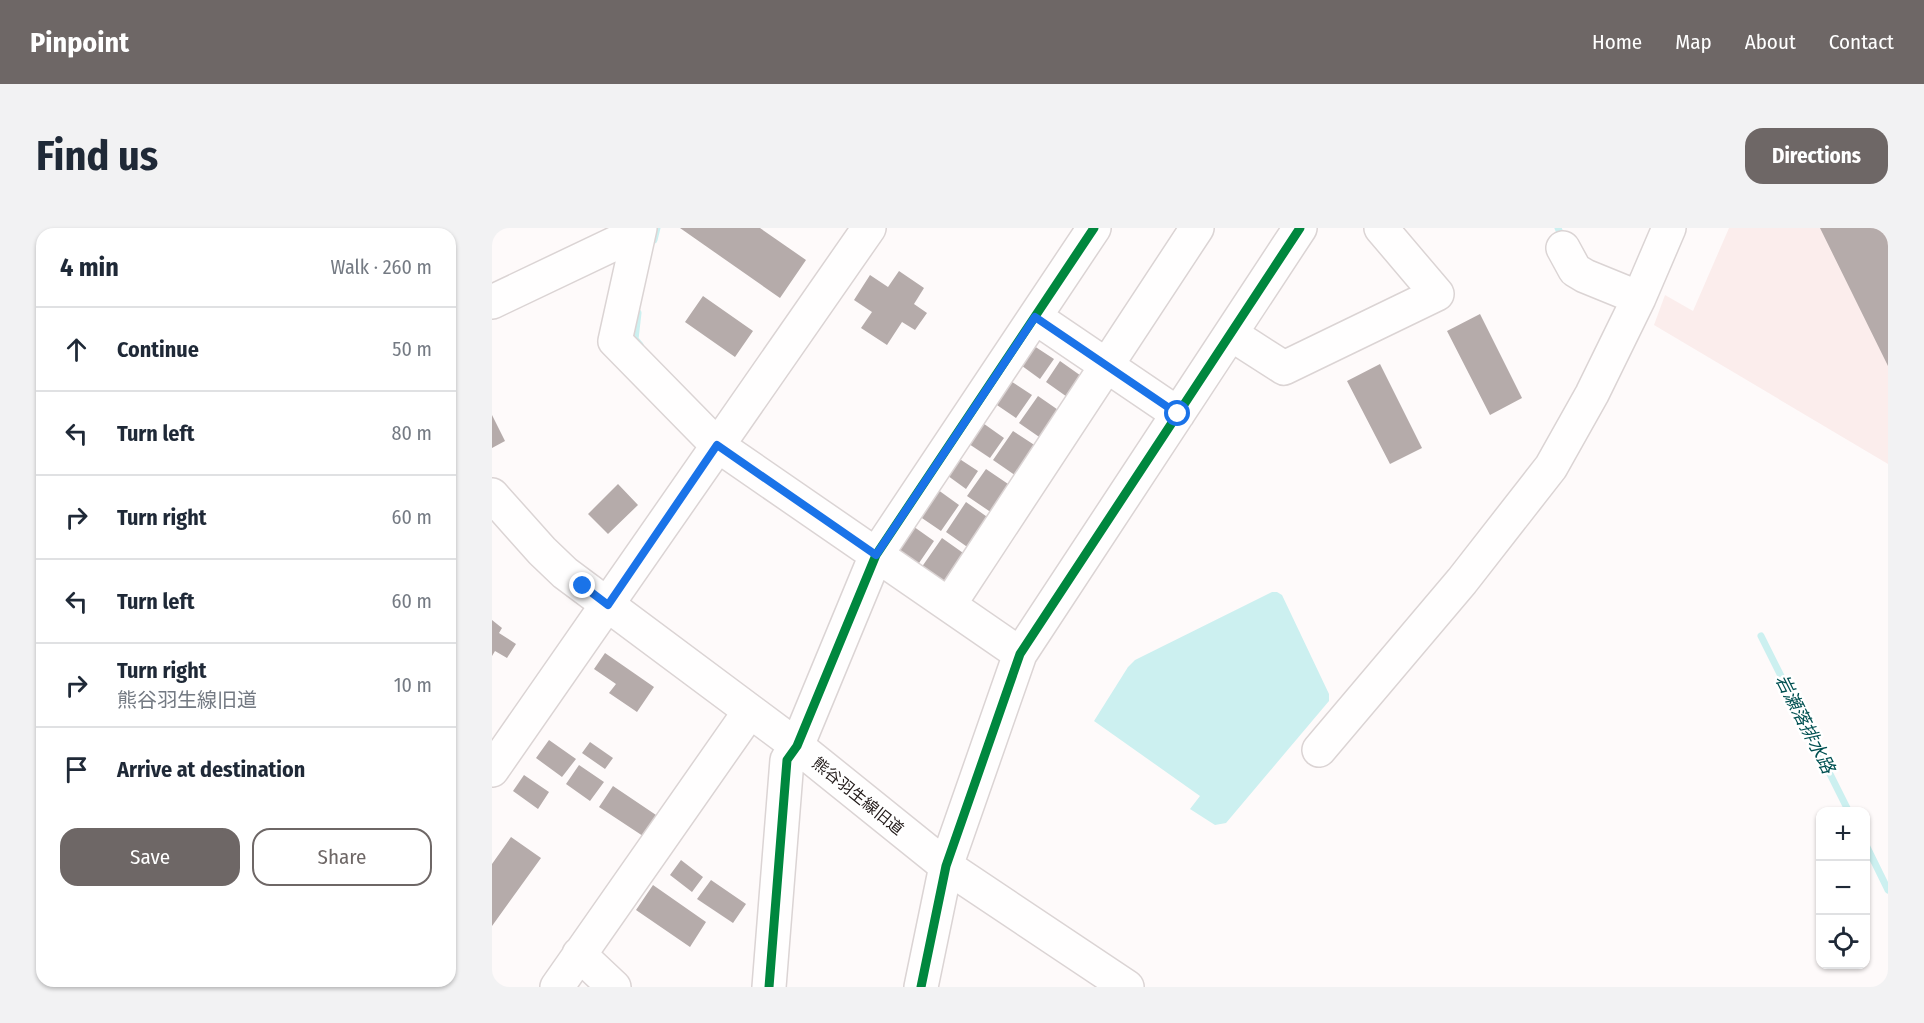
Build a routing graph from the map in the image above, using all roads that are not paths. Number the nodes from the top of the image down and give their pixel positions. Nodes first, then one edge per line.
1 (869, 228) edge
2 (1094, 228) edge
3 (1197, 228) edge
4 (1300, 228) edge
5 (1381, 228) edge
6 (1669, 228) edge
7 (639, 230) edge
8 (1563, 248) dead end
9 (1639, 298) junction
10 (492, 302) edge
11 (1035, 317) junction
12 (1231, 334) junction
13 (1106, 366) junction
14 (1178, 414) junction
15 (717, 445) junction
16 (492, 495) edge
17 (876, 555) junction
18 (608, 605) junction
19 (949, 605) junction
20 (1020, 654) junction
21 (750, 711) junction
22 (797, 746) junction
23 (1319, 750) dead end
24 (492, 770) edge
25 (946, 866) junction
26 (579, 954) junction
27 (557, 987) edge
28 (614, 987) edge
29 (769, 987) edge
30 (921, 987) edge
31 (1127, 987) edge

1 - 15 street
2 - 11 street
3 - 13 street
4 - 12 street
5 - 12 street
6 - 9 street
7 - 10 street
7 - 15 street
8 - 9 street
9 - 23 street
11 - 13 street
11 - 17 street
12 - 14 street
13 - 14 street
13 - 19 street
14 - 20 street
15 - 17 street
15 - 18 street
16 - 18 street, 熊谷羽生線旧道
17 - 19 street
17 - 22 street
18 - 21 street, 熊谷羽生線旧道
18 - 24 street
19 - 20 street
20 - 25 street
21 - 22 street, 熊谷羽生線旧道
21 - 26 street
22 - 25 street, 熊谷羽生線旧道
22 - 29 street
25 - 30 street
25 - 31 street, 熊谷羽生線旧道
26 - 27 street
26 - 28 street

